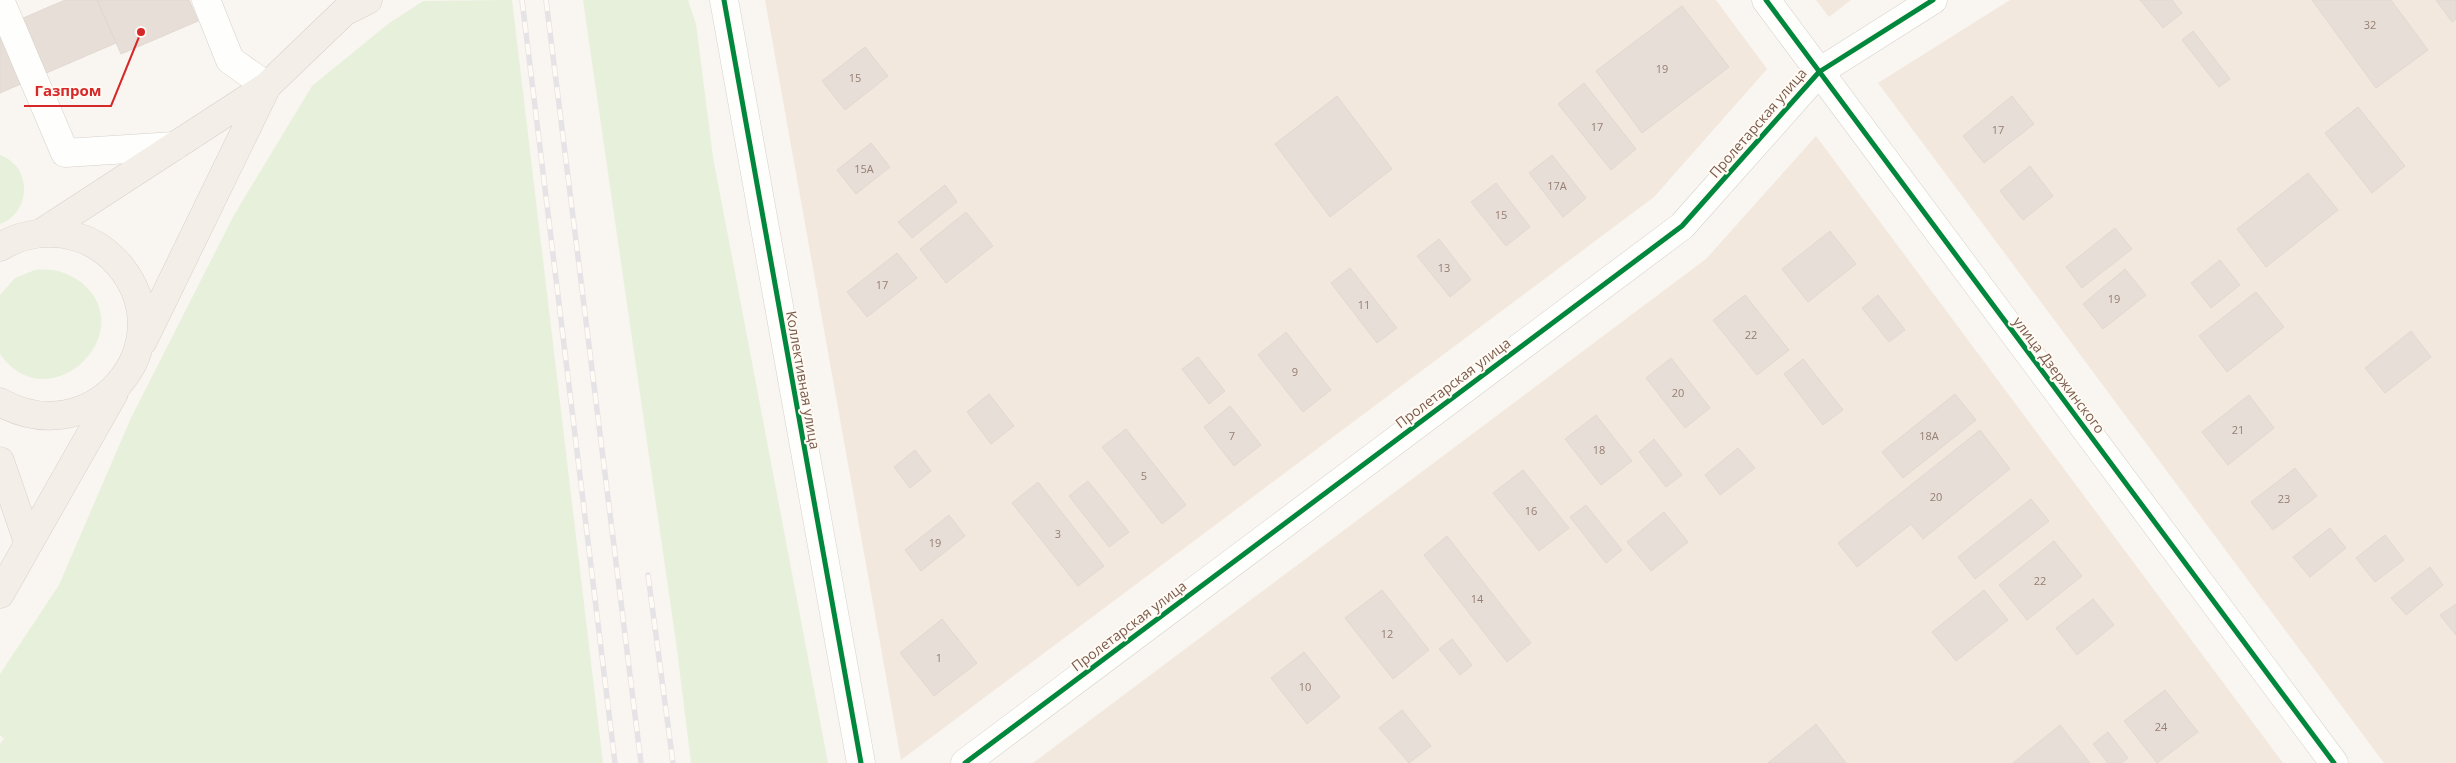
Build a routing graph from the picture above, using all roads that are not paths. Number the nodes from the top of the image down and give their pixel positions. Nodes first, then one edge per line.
1 (0, 0) edge
2 (206, 0) edge
3 (368, 0) edge
4 (724, 0) edge
5 (1766, 0) edge
6 (1933, 0) edge
7 (1819, 72) junction
8 (267, 86) junction
9 (175, 146) junction
10 (40, 233) junction
11 (0, 247) edge
12 (134, 360) junction
13 (120, 383) junction
14 (0, 402) edge
15 (0, 461) edge
16 (28, 542) junction
17 (0, 594) edge
18 (860, 763) edge
19 (965, 763) edge
20 (2334, 763) edge

1 - 9 street
2 - 8 street
3 - 8 main road
4 - 18 street, Коллективная улица
5 - 7 street, улица Дзержинского
6 - 7 street, Пролетарская улица
7 - 19 street, Пролетарская улица
7 - 20 street, улица Дзержинского
8 - 9 main road
8 - 12 main road
9 - 10 main road
10 - 11 main road
10 - 12 main road
12 - 13 main road
13 - 14 main road
13 - 16 main road
15 - 16 main road
16 - 17 main road

